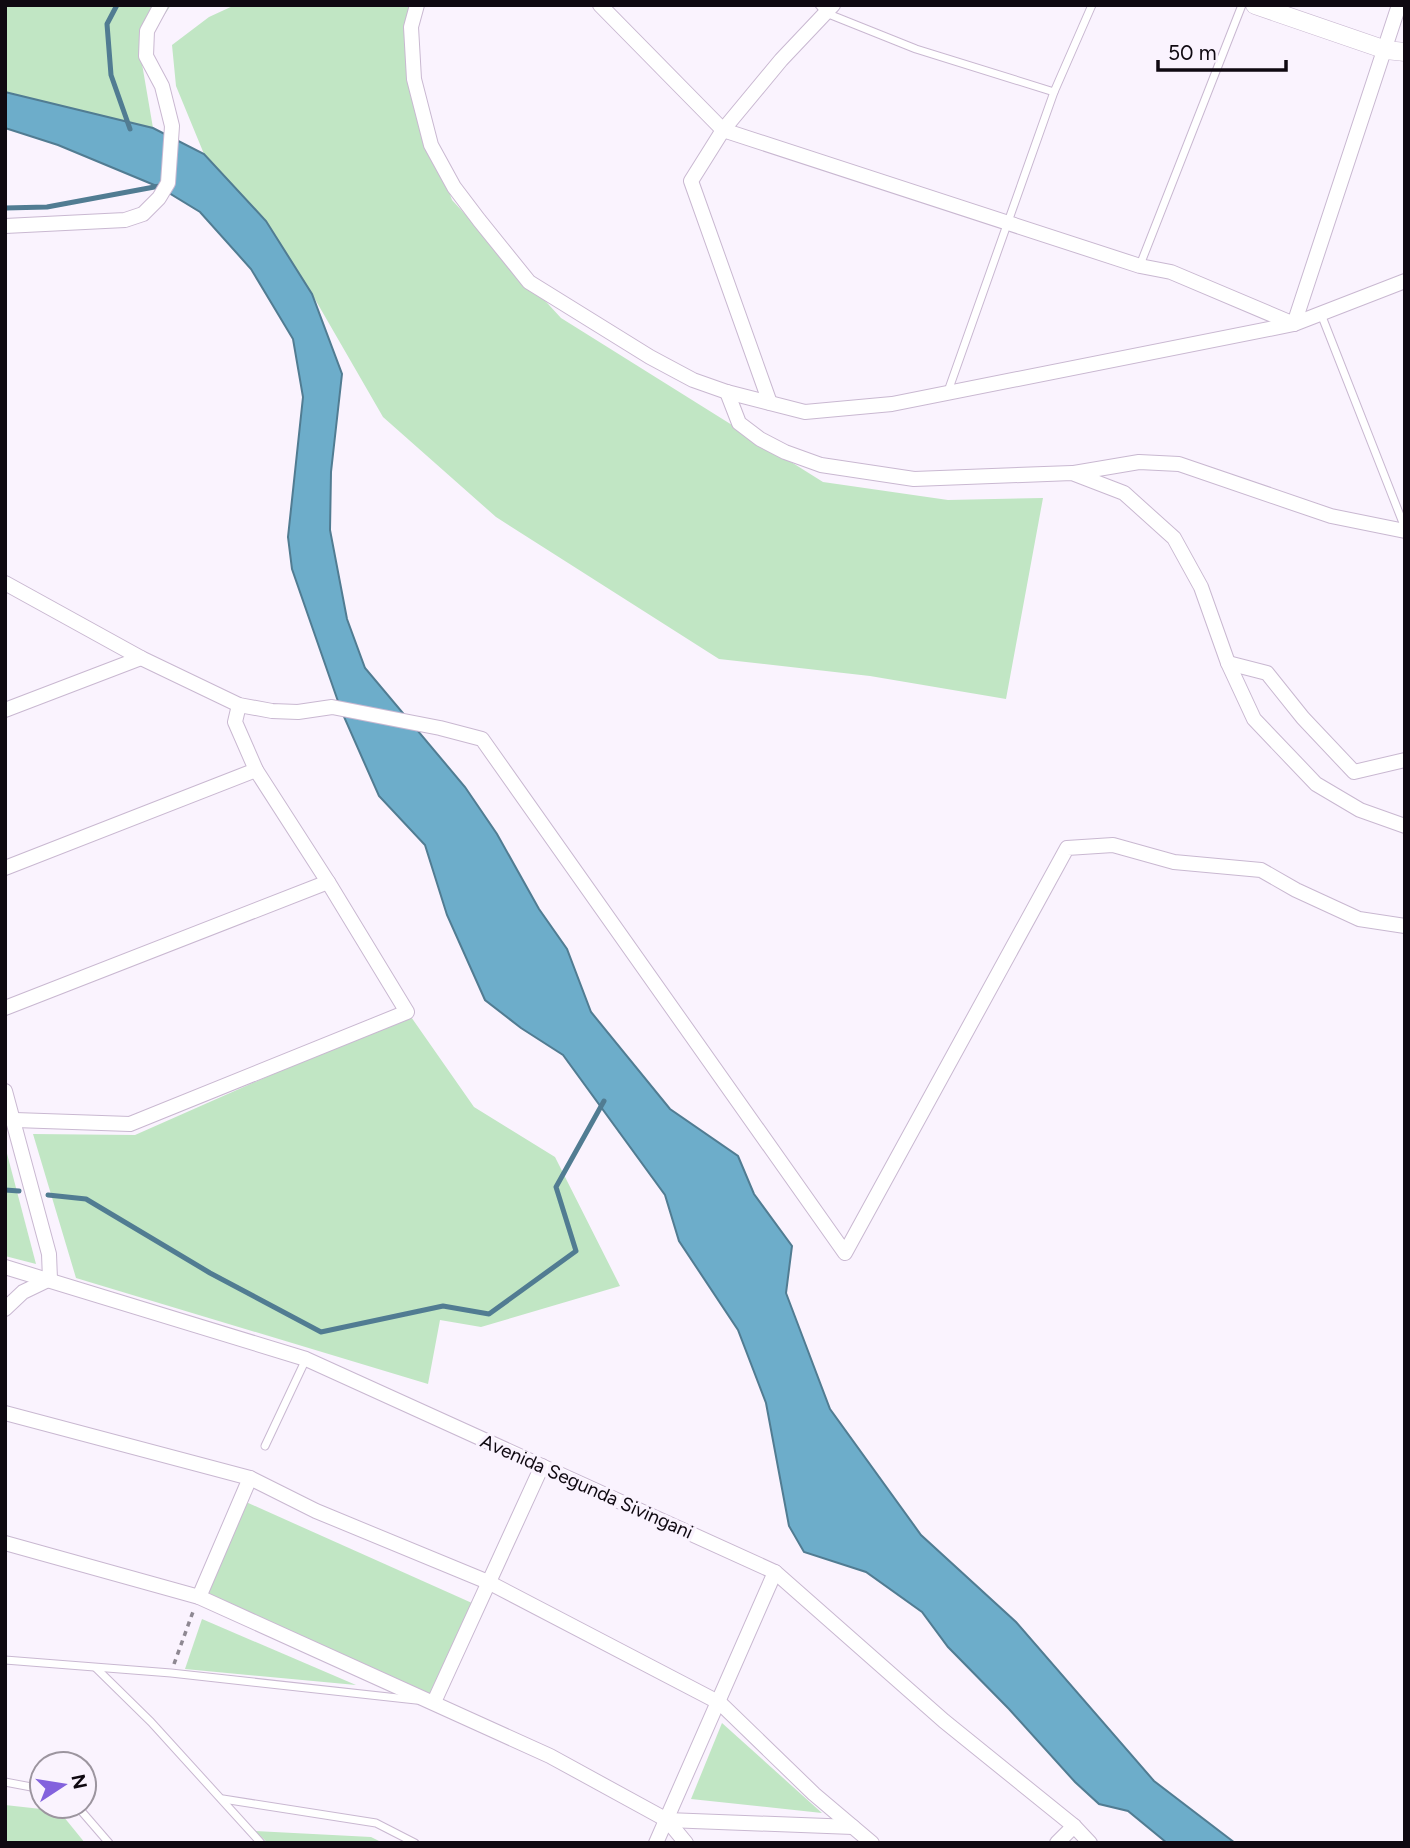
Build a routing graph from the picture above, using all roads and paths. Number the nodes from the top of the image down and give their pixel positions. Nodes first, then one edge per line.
1 (161, 5) edge
2 (417, 5) edge
3 (600, 5) edge
4 (1092, 5) edge
5 (1242, 5) edge
6 (1255, 5) edge
7 (1399, 5) edge
8 (826, 8) edge
9 (1386, 50) junction
10 (1405, 52) edge
11 (1054, 92) junction
12 (723, 130) junction
13 (1006, 223) junction
14 (5, 226) edge
15 (1140, 266) junction
16 (1405, 281) edge
17 (1321, 314) junction
18 (1294, 324) junction
19 (727, 392) junction
20 (947, 394) junction
21 (771, 403) junction
22 (1072, 473) junction
23 (1405, 530) edge
24 (5, 583) edge
25 (141, 657) junction
26 (1228, 663) junction
27 (239, 705) junction
28 (5, 710) edge
29 (1405, 760) edge
30 (256, 770) junction
31 (1405, 826) edge
32 (5, 868) edge
33 (328, 882) junction
34 (1405, 926) edge
35 (5, 1008) edge
36 (5, 1091) edge
37 (15, 1120) junction
38 (5, 1267) edge
39 (50, 1279) junction
40 (5, 1309) edge
41 (306, 1359) junction
42 (5, 1413) edge
43 (265, 1446) dead end
44 (542, 1466) junction
45 (250, 1478) junction
46 (5, 1543) edge
47 (775, 1572) junction
48 (488, 1581) junction
49 (199, 1597) junction
50 (5, 1660) edge
51 (96, 1668) junction
52 (171, 1673) junction
53 (434, 1702) junction
54 (720, 1703) junction
55 (5, 1782) edge
56 (28, 1786) edge
57 (222, 1798) junction
58 (89, 1820) edge
59 (667, 1820) junction
60 (1074, 1825) junction
61 (853, 1826) junction
62 (108, 1843) edge
63 (261, 1843) edge
64 (415, 1843) edge
65 (656, 1843) edge
66 (686, 1843) edge
67 (872, 1843) edge
68 (1058, 1843) edge
69 (1090, 1843) edge

1 - 14 street
2 - 19 street
3 - 12 street
4 - 11 lane
5 - 15 lane
6 - 9 street
7 - 9 street
8 - 11 lane
8 - 12 street
9 - 10 street
9 - 18 street
11 - 13 lane
12 - 13 street
12 - 21 street
13 - 15 street
13 - 20 lane
15 - 18 street
16 - 17 street
17 - 18 street
17 - 23 lane
18 - 20 street
19 - 21 street
19 - 22 street
20 - 21 street
22 - 23 street
22 - 26 street
24 - 25 street
25 - 27 street
25 - 28 street
26 - 29 street
26 - 31 street
27 - 30 street
27 - 34 street
30 - 32 street
30 - 33 street
33 - 35 street
33 - 37 street
36 - 37 street
37 - 39 street
38 - 39 street, Avenida Segunda Sivingani
39 - 40 street
39 - 41 street, Avenida Segunda Sivingani
41 - 43 lane
41 - 44 street, Avenida Segunda Sivingani
42 - 45 street
44 - 47 street, Avenida Segunda Sivingani
44 - 48 street
45 - 48 street
45 - 49 street
46 - 49 street
47 - 54 street
47 - 60 street, Avenida Segunda Sivingani
48 - 53 street
48 - 54 street
49 - 52 path
49 - 53 street
50 - 51 lane
51 - 52 lane
51 - 57 lane
52 - 53 lane
53 - 59 street
54 - 59 street
54 - 61 street
55 - 56 lane
57 - 63 lane
57 - 64 lane
58 - 62 lane
59 - 61 street
59 - 65 street
59 - 66 street
60 - 68 street
60 - 69 street, Avenida Segunda Sivingani
61 - 67 street

